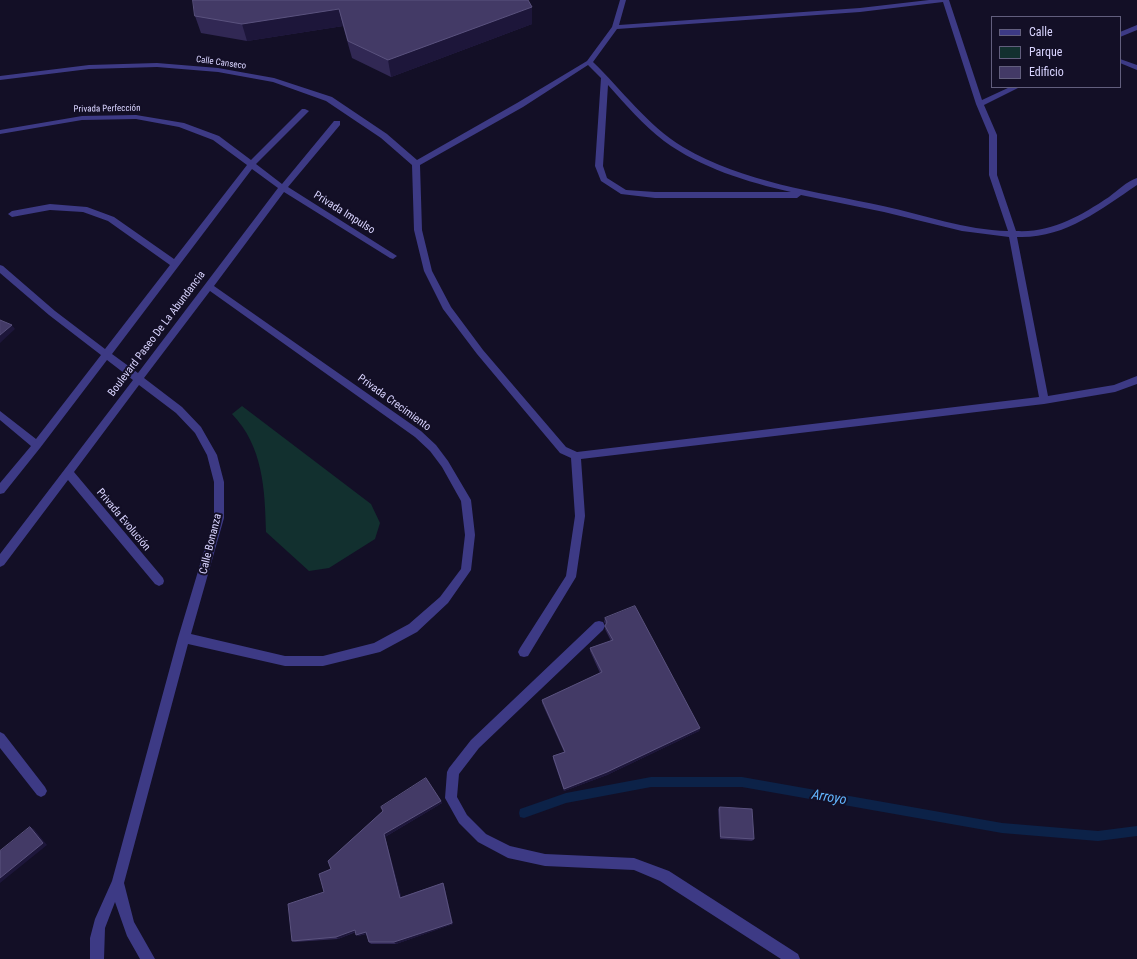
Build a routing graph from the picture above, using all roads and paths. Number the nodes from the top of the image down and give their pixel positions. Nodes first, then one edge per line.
1 (623, 0) edge
2 (946, 0) edge
3 (615, 27) junction
4 (1137, 27) edge
5 (1121, 35) edge
6 (1121, 61) edge
7 (589, 62) junction
8 (1137, 68) edge
9 (605, 77) junction
10 (0, 78) edge
11 (1014, 88) edge
12 (980, 104) junction
13 (305, 111) dead end
14 (336, 123) dead end
15 (0, 132) edge
16 (252, 164) junction
17 (416, 164) junction
18 (1137, 182) edge
19 (283, 188) junction
20 (812, 195) junction
21 (12, 214) dead end
22 (1013, 235) junction
23 (393, 256) dead end
24 (176, 264) junction
25 (0, 268) edge
26 (208, 286) junction
27 (107, 354) junction
28 (138, 378) junction
29 (1137, 380) edge
30 (1044, 400) junction
31 (0, 415) edge
32 (37, 445) junction
33 (576, 456) junction
34 (68, 474) junction
35 (0, 490) edge
36 (0, 562) edge
37 (158, 581) dead end
38 (599, 626) dead end
39 (184, 638) junction
40 (524, 652) dead end
41 (0, 738) edge
42 (41, 791) dead end
43 (118, 883) junction
44 (97, 959) edge
45 (148, 959) edge
46 (793, 959) edge

1 - 3 street
2 - 3 street
2 - 12 street
3 - 7 street
4 - 5 street
6 - 8 street
7 - 9 street
7 - 17 street
9 - 20 street
9 - 20 street
10 - 17 street, Calle Canseco
11 - 12 street
12 - 22 street
13 - 16 street
14 - 19 street, Boulevard Paseo De La Abundancia
15 - 16 street, Privada Perfección
16 - 19 street, Privada Perfección
16 - 24 street
17 - 33 street
18 - 22 street
19 - 23 street, Privada Impulso
19 - 26 street, Boulevard Paseo De La Abundancia
20 - 22 street
21 - 24 street
22 - 30 street
24 - 27 street
25 - 27 street, Calle Bonanza
26 - 28 street, Boulevard Paseo De La Abundancia
26 - 39 street, Privada Crecimiento
27 - 28 street, Calle Bonanza
27 - 32 street
28 - 34 street, Boulevard Paseo De La Abundancia
28 - 39 street, Calle Bonanza
29 - 30 street
30 - 33 street
31 - 32 street
32 - 35 street
33 - 40 street
34 - 36 street, Boulevard Paseo De La Abundancia
34 - 37 street, Privada Evolución
38 - 46 street
39 - 43 street, Calle Bonanza
41 - 42 street
43 - 44 street, Calle Bonanza
43 - 45 street, Calle Bonanza

